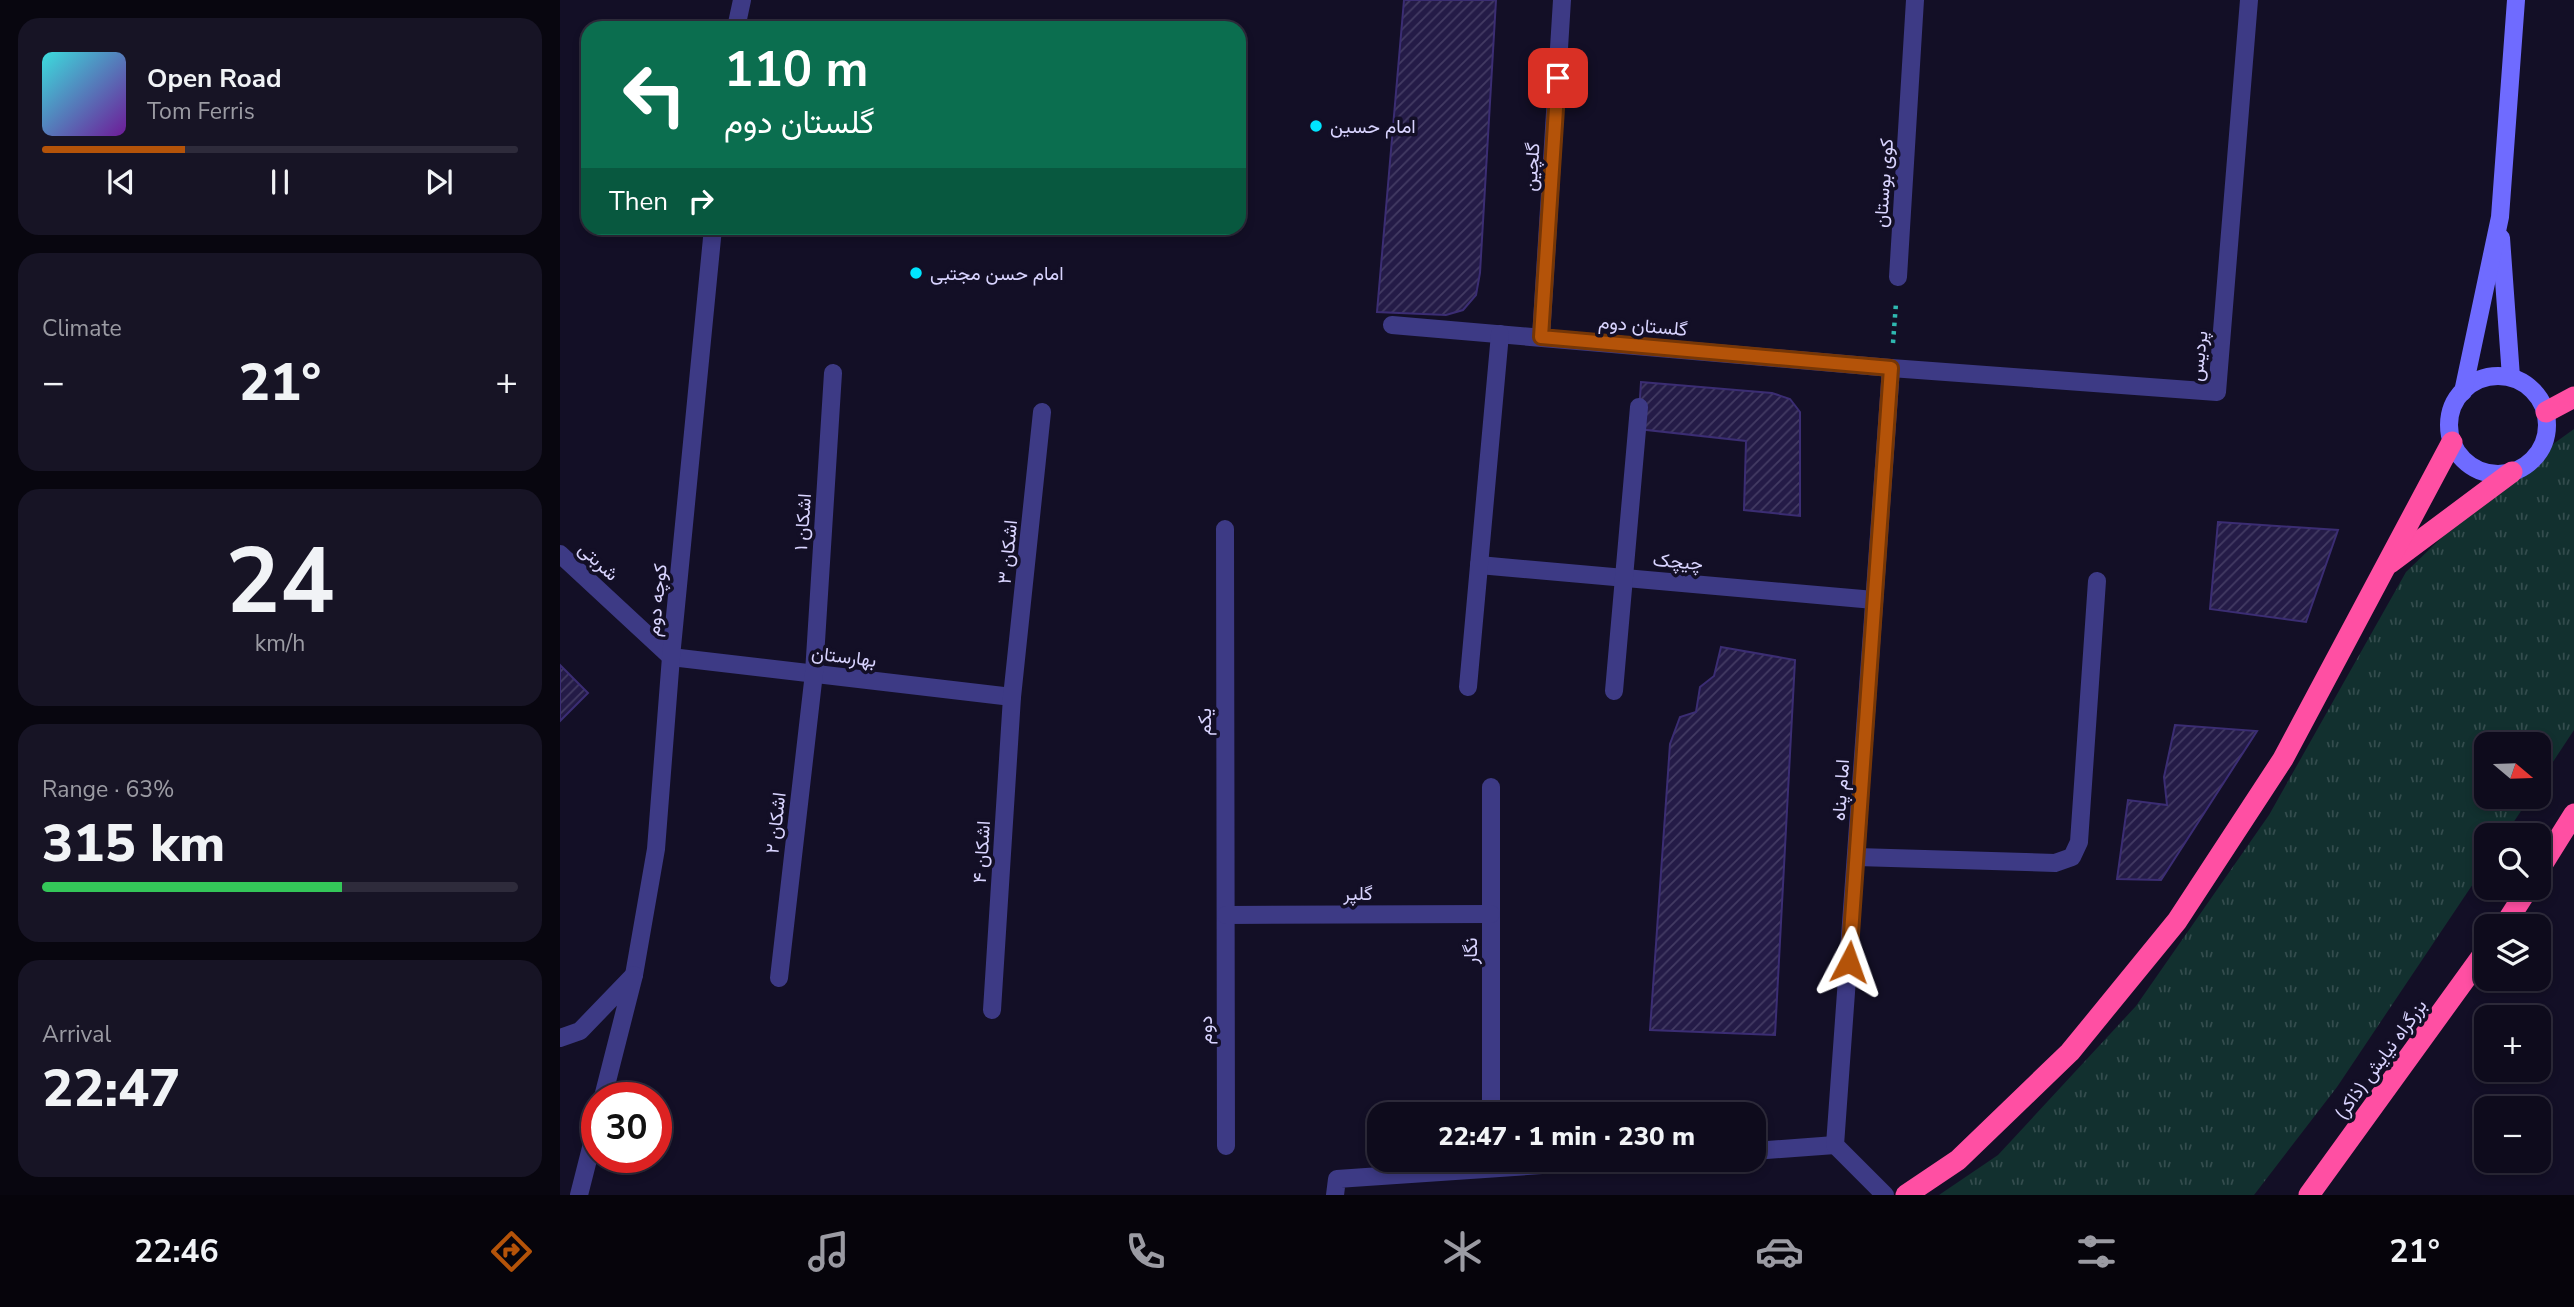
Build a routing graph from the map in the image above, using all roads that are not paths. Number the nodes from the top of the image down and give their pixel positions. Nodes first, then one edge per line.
1 (742, 0) edge
2 (1562, 0) edge
3 (1915, 0) edge
4 (2249, 0) edge
5 (2516, 0) edge
6 (738, 21) edge
7 (2500, 217) junction
8 (712, 235) edge
9 (1898, 277) road end
10 (1392, 325) dead end
11 (1500, 334) junction
12 (1541, 337) junction
13 (1891, 368) junction
14 (833, 373) dead end
15 (2511, 377) junction
16 (2463, 392) junction
17 (2574, 397) edge
18 (1639, 407) dead end
19 (1042, 412) dead end
20 (2546, 412) junction
21 (2452, 442) junction
22 (2512, 472) junction
23 (1225, 529) dead end
24 (560, 554) edge
25 (1479, 565) junction
26 (2385, 566) junction
27 (1624, 578) junction
28 (2097, 581) dead end
29 (1874, 600) junction
30 (671, 656) junction
31 (814, 673) junction
32 (1468, 687) dead end
33 (1614, 691) dead end
34 (1013, 697) junction
35 (1491, 787) dead end
36 (2574, 814) edge
37 (2551, 851) edge
38 (1857, 857) junction
39 (1491, 914) junction
40 (1226, 915) junction
41 (2474, 967) edge
42 (634, 975) junction
43 (779, 978) dead end
44 (992, 1010) dead end
45 (560, 1038) edge
46 (607, 1082) edge
47 (1491, 1102) edge
48 (1226, 1146) dead end
49 (1835, 1146) junction
50 (1766, 1150) edge
51 (1409, 1172) edge
52 (585, 1173) edge
53 (579, 1195) edge
54 (1335, 1195) edge
55 (1885, 1195) edge
56 (1906, 1195) edge
57 (2309, 1195) edge

1 - 6 street
2 - 12 street, گلچین
3 - 9 street, کوی بوستان
4 - 13 street, پردیس
5 - 7 main road
7 - 15 main road
7 - 16 main road
8 - 30 street, کوچه دوم
10 - 11 street, گلستان دوم
11 - 12 street, گلستان دوم
11 - 25 street
12 - 13 street, گلستان دوم
13 - 29 street, امام پناه
14 - 31 street, اشکان ۱
15 - 16 main road
15 - 20 main road
16 - 21 main road
17 - 20 highway
18 - 27 street
19 - 34 street, اشکان ۳
20 - 22 main road
21 - 22 main road
21 - 26 highway
22 - 26 highway
23 - 40 street, یکم
24 - 30 street, شربتی
25 - 27 street, چیچک
25 - 32 street
26 - 56 highway
27 - 29 street, چیچک
27 - 33 street
28 - 38 street
29 - 38 street, امام پناه
30 - 31 street, بهارستان
30 - 42 street, کوچه دوم
31 - 34 street, بهارستان
31 - 43 street, اشکان ۲
34 - 44 street, اشکان ۴
35 - 39 street, نگار
36 - 37 highway
38 - 49 street, امام پناه
39 - 40 street, گلپر
39 - 47 street, نگار
40 - 48 street, دوم
41 - 57 highway, بزرگراه نیایش (ذاکر)
42 - 45 street
42 - 46 street, کوچه دوم
49 - 50 street
49 - 55 street
51 - 54 street
52 - 53 street

